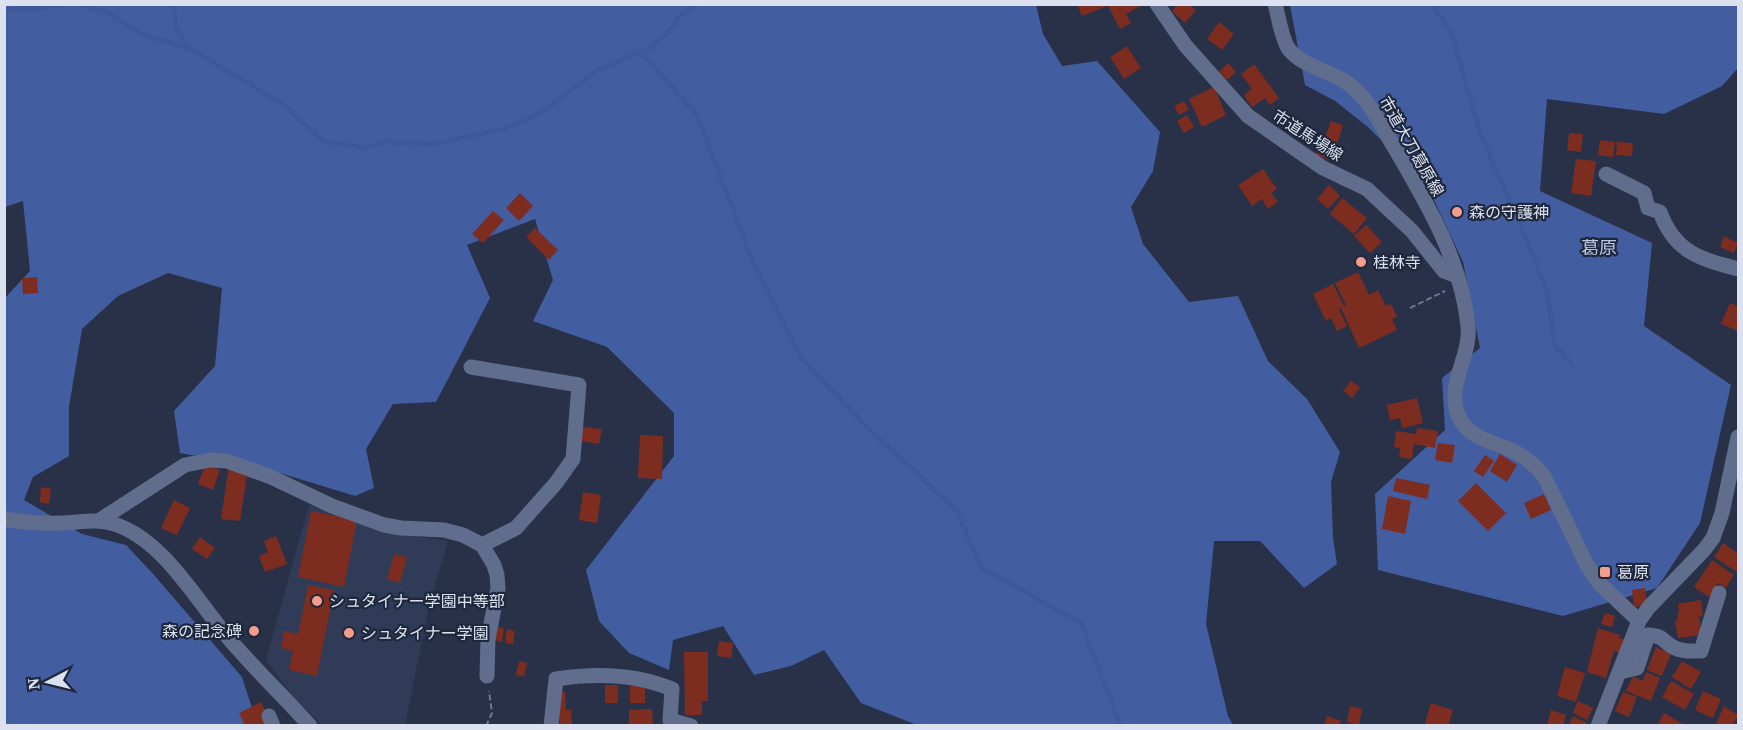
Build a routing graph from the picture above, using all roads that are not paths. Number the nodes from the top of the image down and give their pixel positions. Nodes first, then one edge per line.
1 (1157, 4) edge
2 (1275, 4) edge
3 (1606, 174) dead end
4 (1738, 269) edge
5 (1458, 280) junction
6 (471, 367) dead end
7 (1738, 437) edge
8 (4, 519) edge
9 (100, 520) junction
10 (482, 545) junction
11 (1719, 593) dead end
12 (1639, 621) junction
13 (1620, 672) junction
14 (487, 676) road end
15 (310, 726) edge
16 (551, 726) edge
17 (691, 726) edge
18 (1598, 726) edge

1 - 5 street, 市道馬場線
2 - 5 street, 市道大刀葛原線
3 - 4 street
5 - 12 street, 市道大刀葛原線
6 - 10 street
7 - 12 street
8 - 9 street
9 - 10 street
9 - 15 street
10 - 14 street
11 - 13 street
12 - 13 street
13 - 18 street
16 - 17 street

